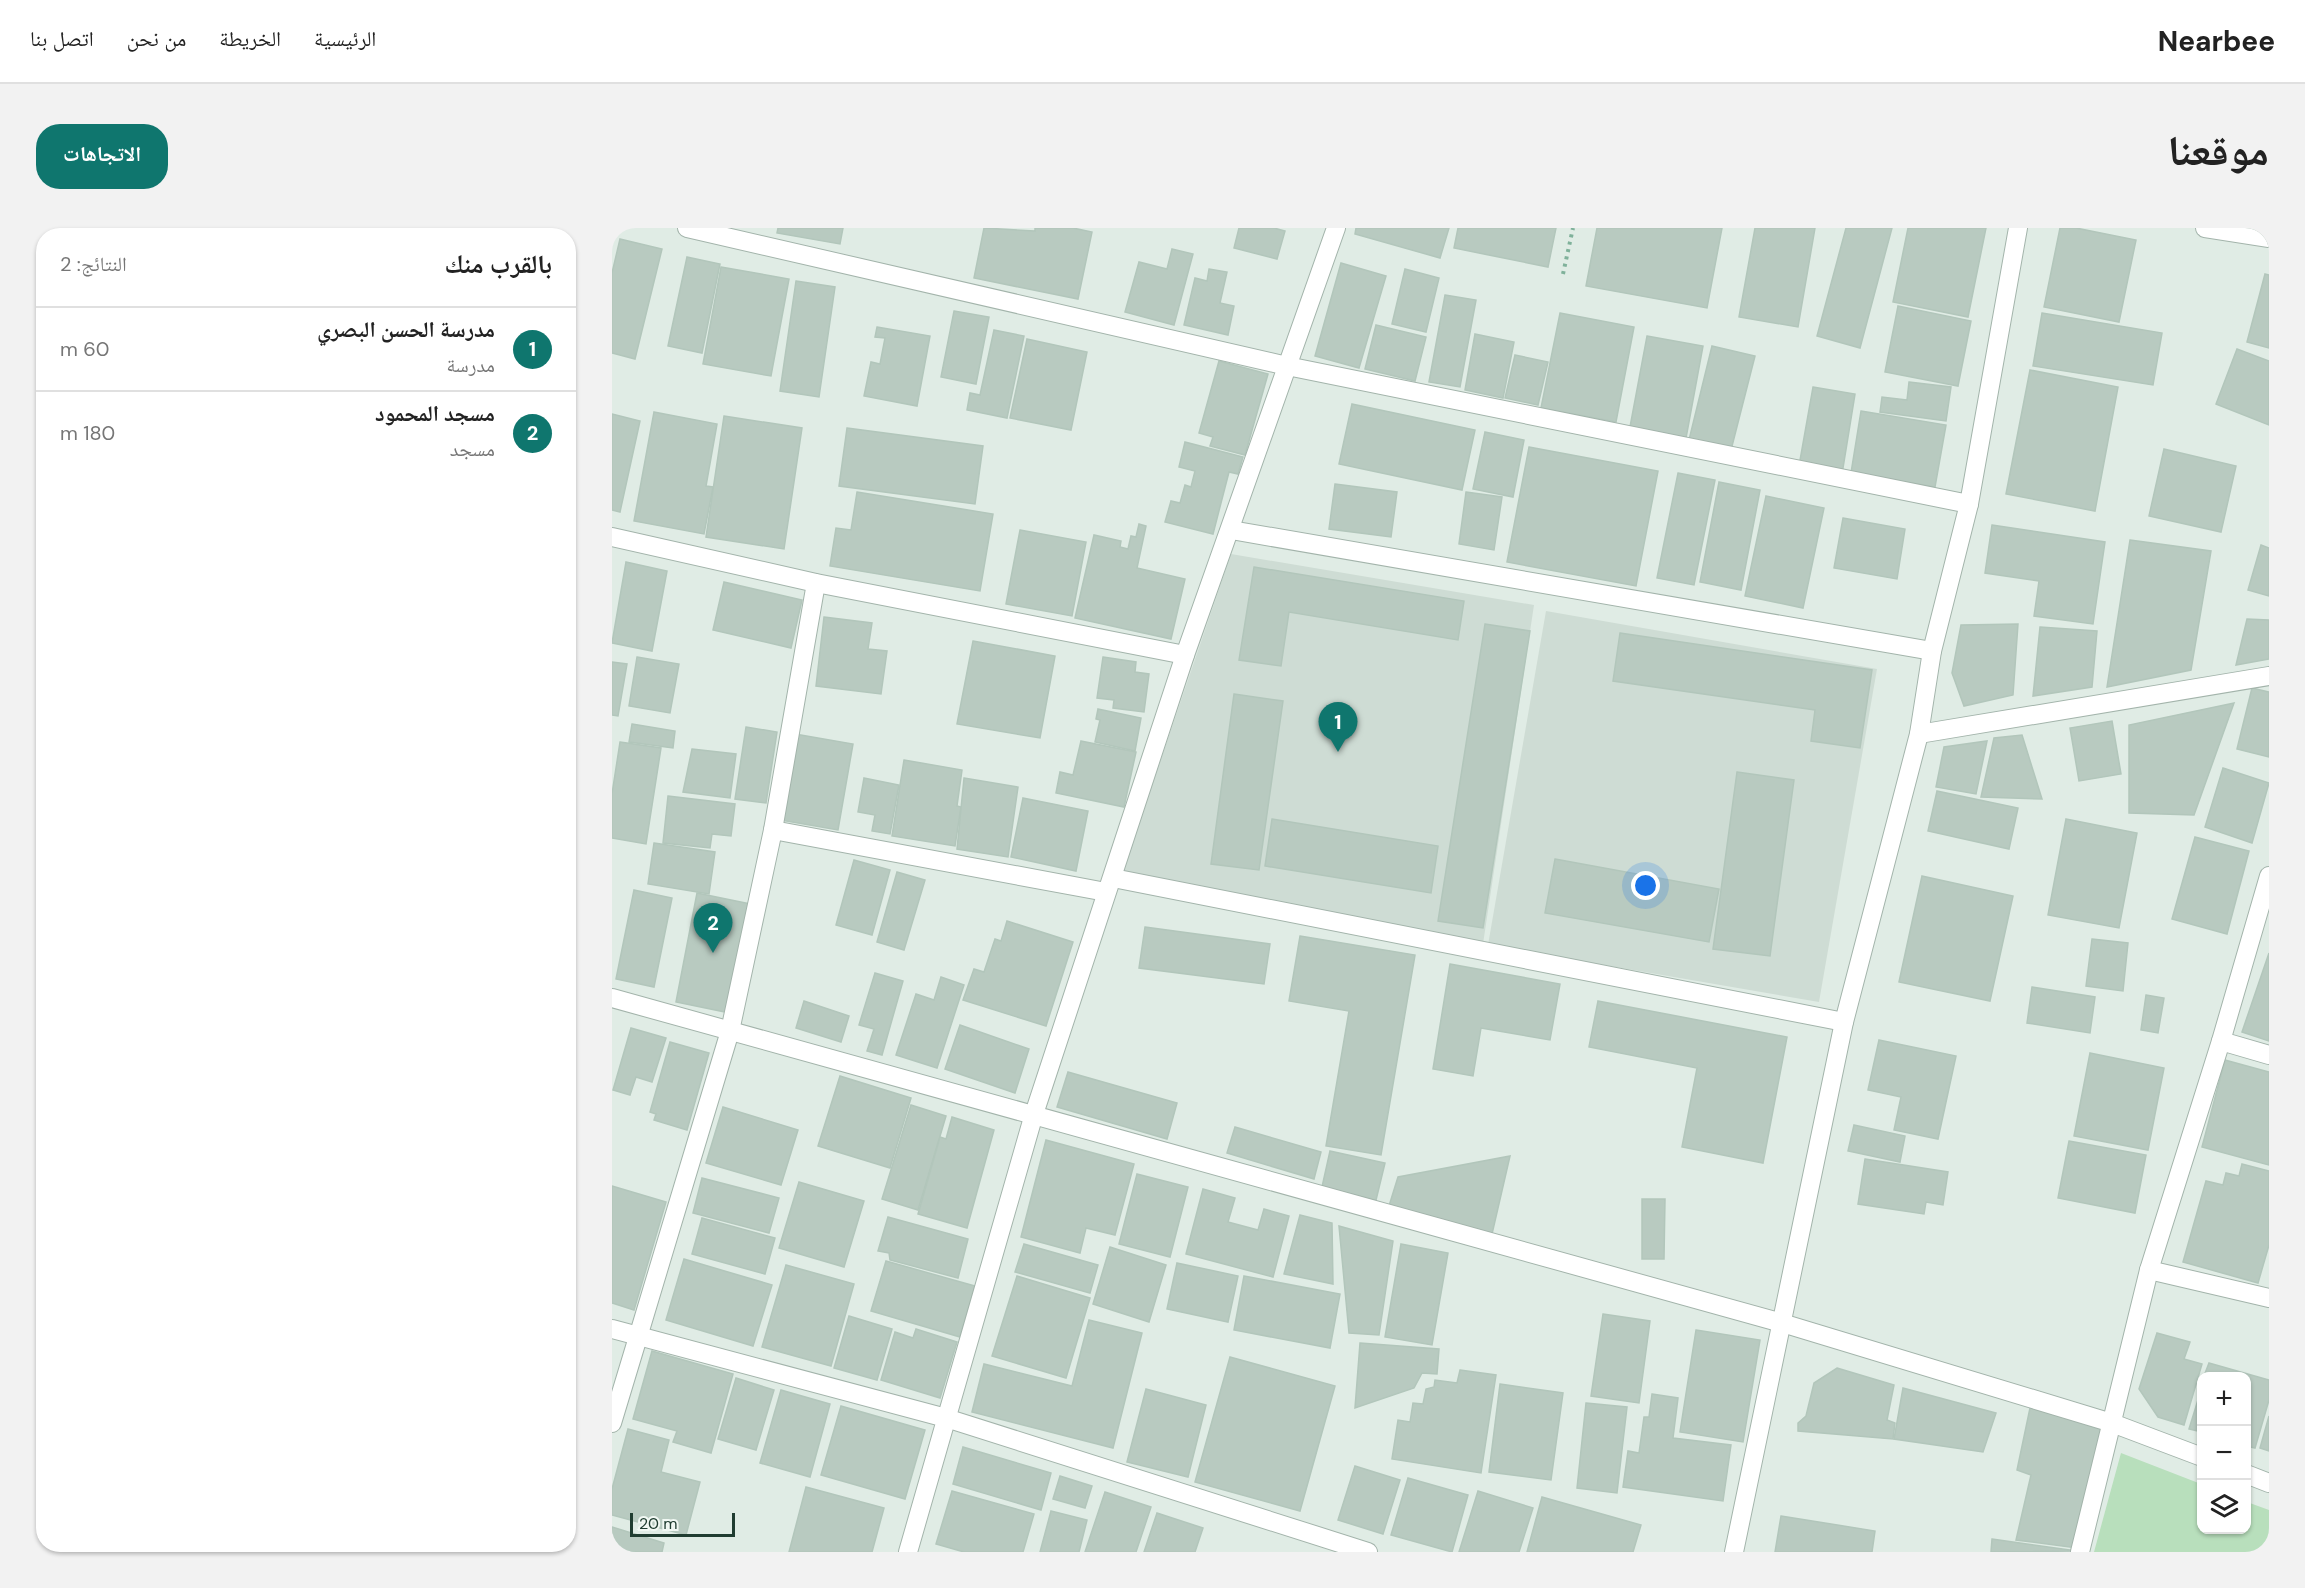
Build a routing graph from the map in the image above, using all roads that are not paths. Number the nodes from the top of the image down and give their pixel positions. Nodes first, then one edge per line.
1 (687, 228) edge
2 (1336, 228) edge
3 (2018, 228) edge
4 (2205, 228) edge
5 (2269, 238) edge
6 (1287, 366) junction
7 (1969, 504) junction
8 (1231, 530) junction
9 (612, 537) edge
10 (816, 583) junction
11 (1932, 651) junction
12 (1185, 655) junction
13 (2269, 676) edge
14 (1919, 734) junction
15 (773, 830) junction
16 (2269, 876) edge
17 (1109, 885) junction
18 (612, 998) edge
19 (1844, 1022) junction
20 (730, 1031) junction
21 (2222, 1041) junction
22 (2269, 1055) edge
23 (1034, 1114) junction
24 (2149, 1270) junction
25 (2269, 1298) edge
26 (1782, 1323) junction
27 (612, 1329) edge
28 (638, 1336) junction
29 (946, 1418) junction
30 (612, 1423) edge
31 (2112, 1423) junction
32 (2197, 1455) edge
33 (2251, 1476) edge
34 (2269, 1483) edge
35 (908, 1552) edge
36 (1368, 1552) edge
37 (1734, 1552) edge
38 (2080, 1552) edge

1 - 6 street
2 - 6 street
3 - 7 street
4 - 5 street
6 - 7 street
6 - 8 street
7 - 11 street
8 - 11 street
8 - 12 street
9 - 10 street
10 - 12 street
10 - 15 street
11 - 14 street
12 - 17 street
13 - 14 street
14 - 19 street
15 - 17 street
15 - 20 street
16 - 21 street
17 - 19 street
17 - 23 street
18 - 20 street
19 - 26 street
20 - 23 street
20 - 28 street
21 - 22 street
21 - 24 street
23 - 26 street
23 - 29 street
24 - 25 street
24 - 31 street
26 - 31 street
26 - 37 street
27 - 28 street
28 - 29 street
28 - 30 street
29 - 35 street
29 - 36 street
31 - 32 street
31 - 38 street
33 - 34 street

